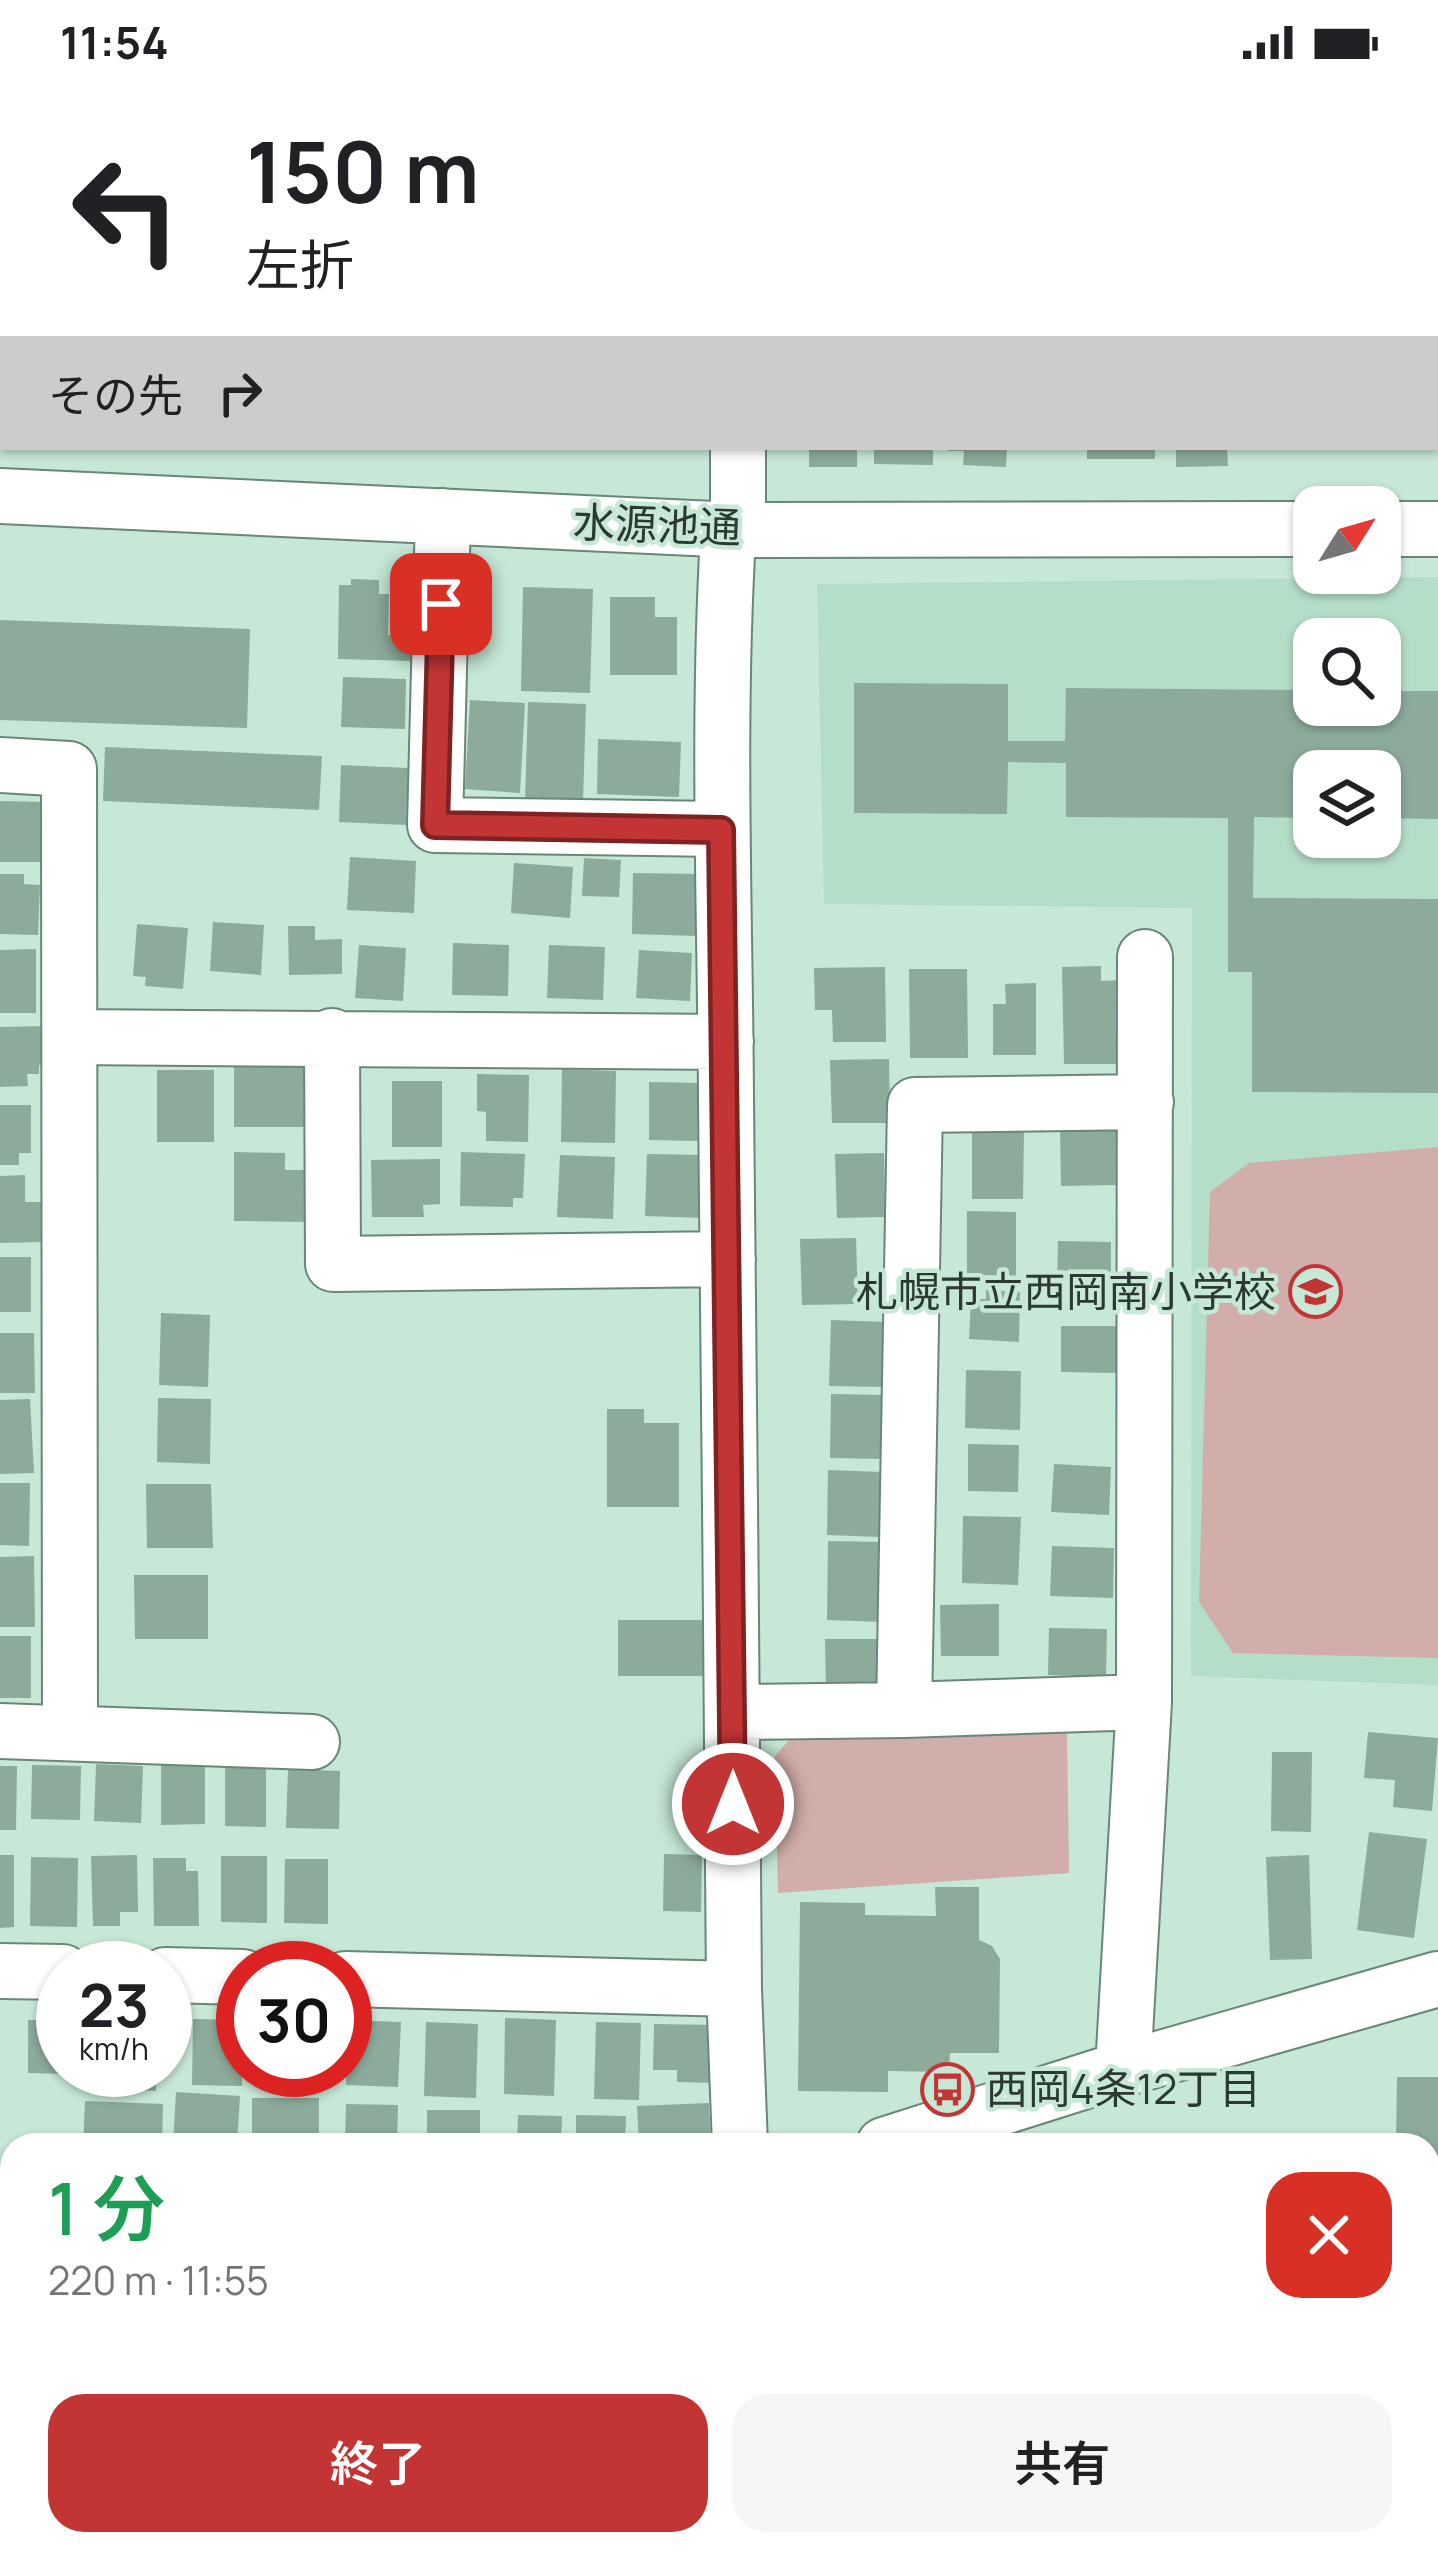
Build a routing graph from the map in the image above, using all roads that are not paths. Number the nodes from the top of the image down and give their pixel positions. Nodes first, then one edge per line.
1 (738, 450) edge
2 (3, 480) edge
3 (443, 516) junction
4 (1293, 529) edge
5 (1401, 529) edge
6 (1438, 529) edge
7 (736, 530) junction
8 (0, 765) edge
9 (721, 830) junction
10 (1145, 957) dead end
11 (332, 1036) junction
12 (70, 1037) junction
13 (726, 1042) junction
14 (1146, 1102) junction
15 (728, 1259) junction
16 (1144, 1702) junction
17 (904, 1710) junction
18 (732, 1712) junction
19 (0, 1731) edge
20 (70, 1732) junction
21 (312, 1742) dead end
22 (0, 1971) edge
23 (36, 1972) edge
24 (1438, 1979) edge
25 (372, 1980) edge
26 (734, 1989) junction
27 (1124, 2069) junction
28 (740, 2133) edge
29 (922, 2133) edge

1 - 7 street
2 - 3 street, 水源池通
3 - 7 street, 水源池通
3 - 9 street
4 - 7 street, 水源池通
5 - 6 street
7 - 9 street
8 - 12 street
9 - 13 street
10 - 14 street
11 - 12 street
11 - 13 street
11 - 15 street
12 - 20 street
13 - 15 street
14 - 16 street
14 - 17 street
15 - 18 street
16 - 17 street
16 - 27 street
17 - 18 street
18 - 26 street
19 - 20 street
20 - 21 street
22 - 23 street
24 - 27 street
25 - 26 street
26 - 28 street
27 - 29 street

